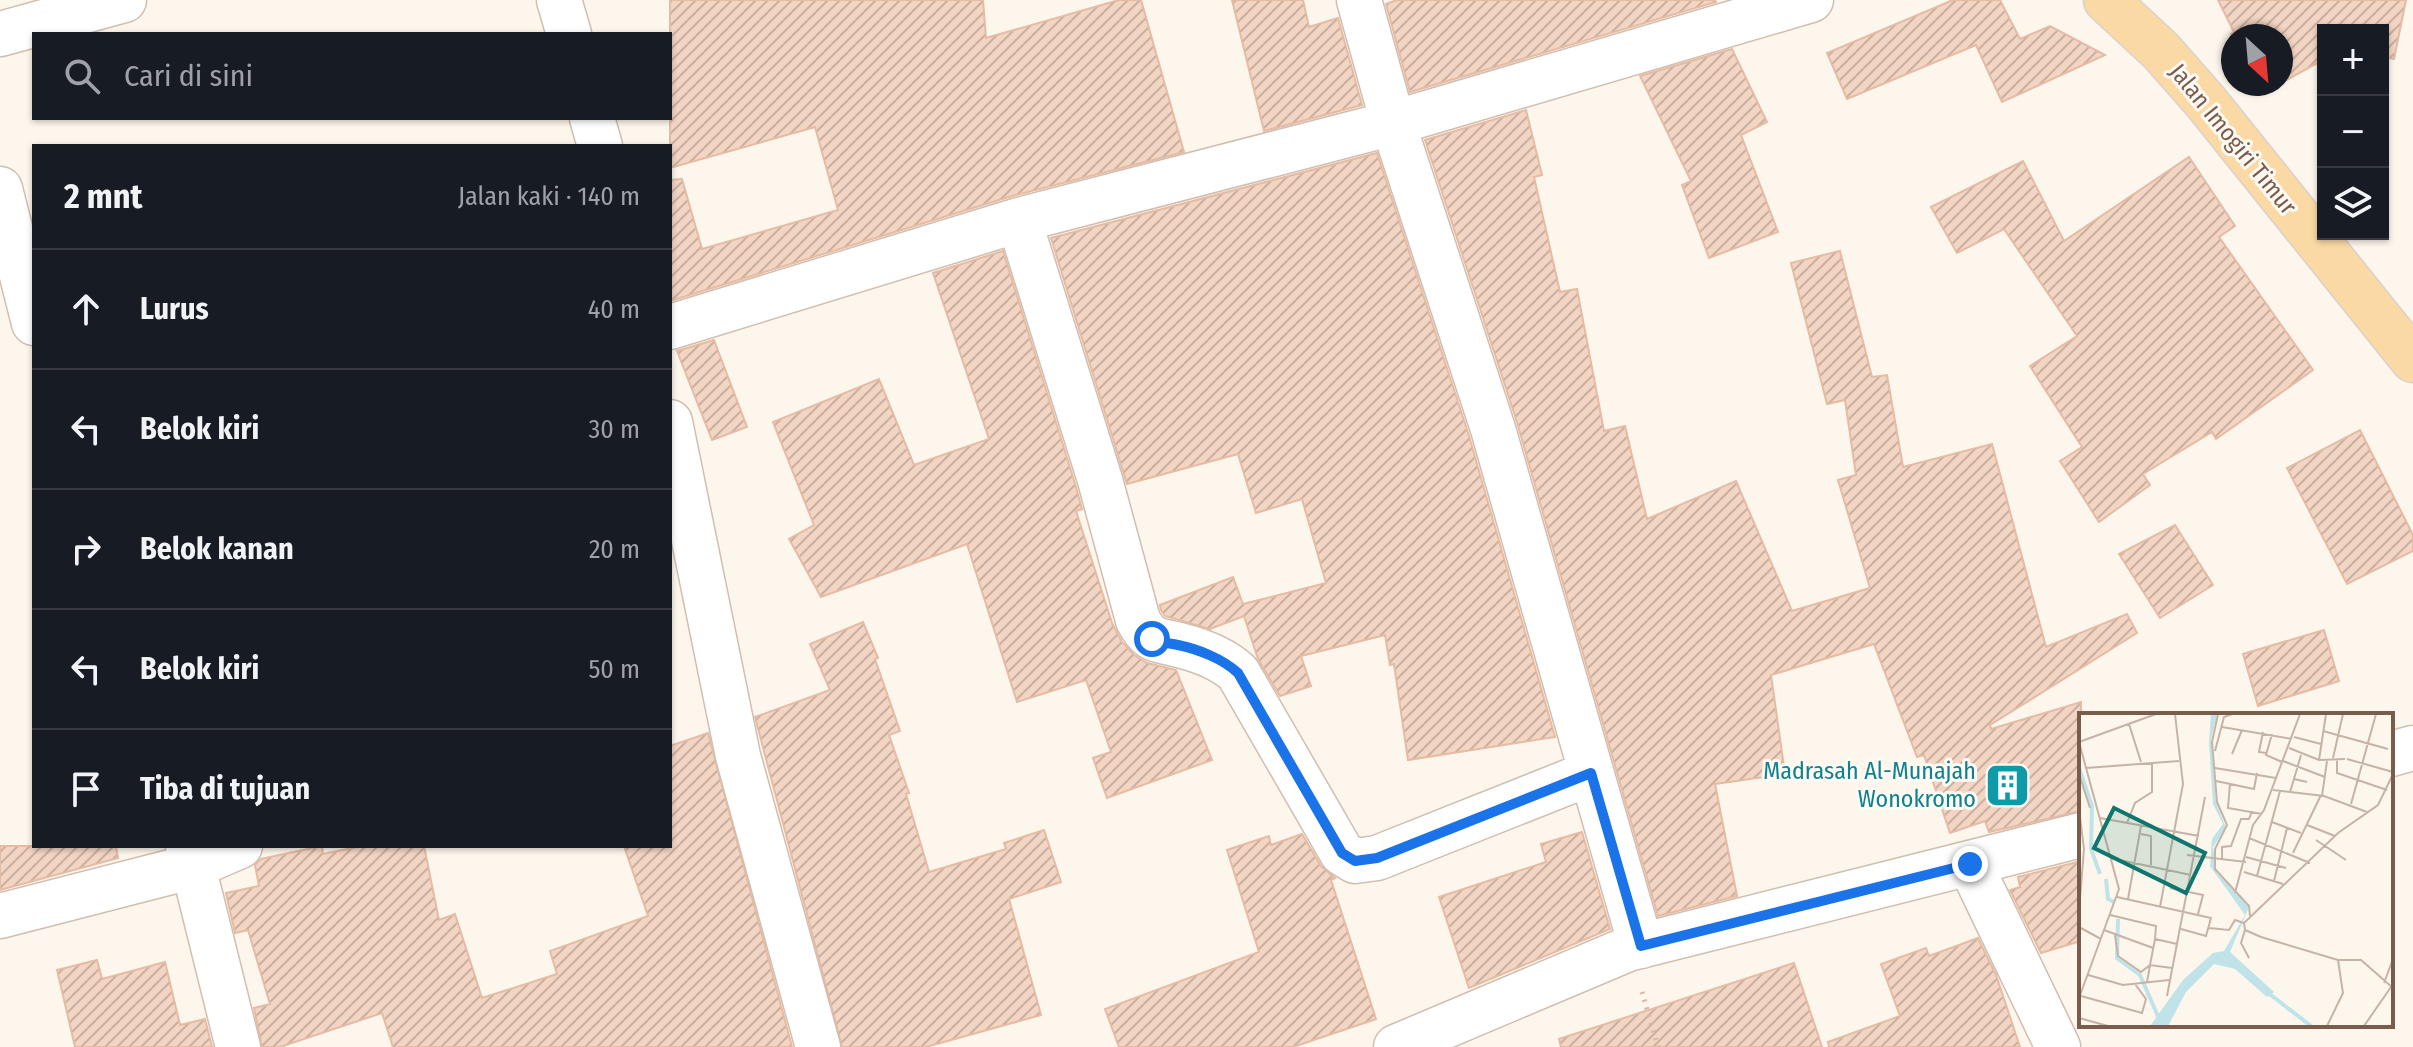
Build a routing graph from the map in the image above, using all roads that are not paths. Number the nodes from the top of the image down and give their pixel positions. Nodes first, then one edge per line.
1 (124, 0) edge
2 (559, 0) edge
3 (1359, 0) edge
4 (1811, 0) edge
5 (2106, 0) edge
6 (568, 32) edge
7 (0, 34) edge
8 (593, 120) edge
9 (1393, 123) junction
10 (599, 144) edge
11 (0, 189) edge
12 (1019, 220) junction
13 (32, 315) edge
14 (672, 326) edge
15 (2413, 360) edge
16 (672, 432) edge
17 (2413, 748) edge
18 (2393, 753) edge
19 (1591, 773) junction
20 (2079, 836) edge
21 (230, 848) edge
22 (191, 856) edge
23 (1970, 864) junction
24 (0, 916) edge
25 (1641, 946) junction
26 (238, 1047) edge
27 (818, 1047) edge
28 (1396, 1047) edge
29 (2058, 1047) edge

1 - 7 street
2 - 6 street
3 - 9 street
4 - 9 street
5 - 15 main road, Jalan Imogiri Timur
8 - 10 street
9 - 12 street
9 - 19 street
11 - 13 street
12 - 14 street
12 - 19 street
16 - 27 street
17 - 18 street
19 - 25 street
20 - 23 street
21 - 22 street
22 - 24 street
22 - 26 street
23 - 25 street
23 - 29 street
25 - 28 street

